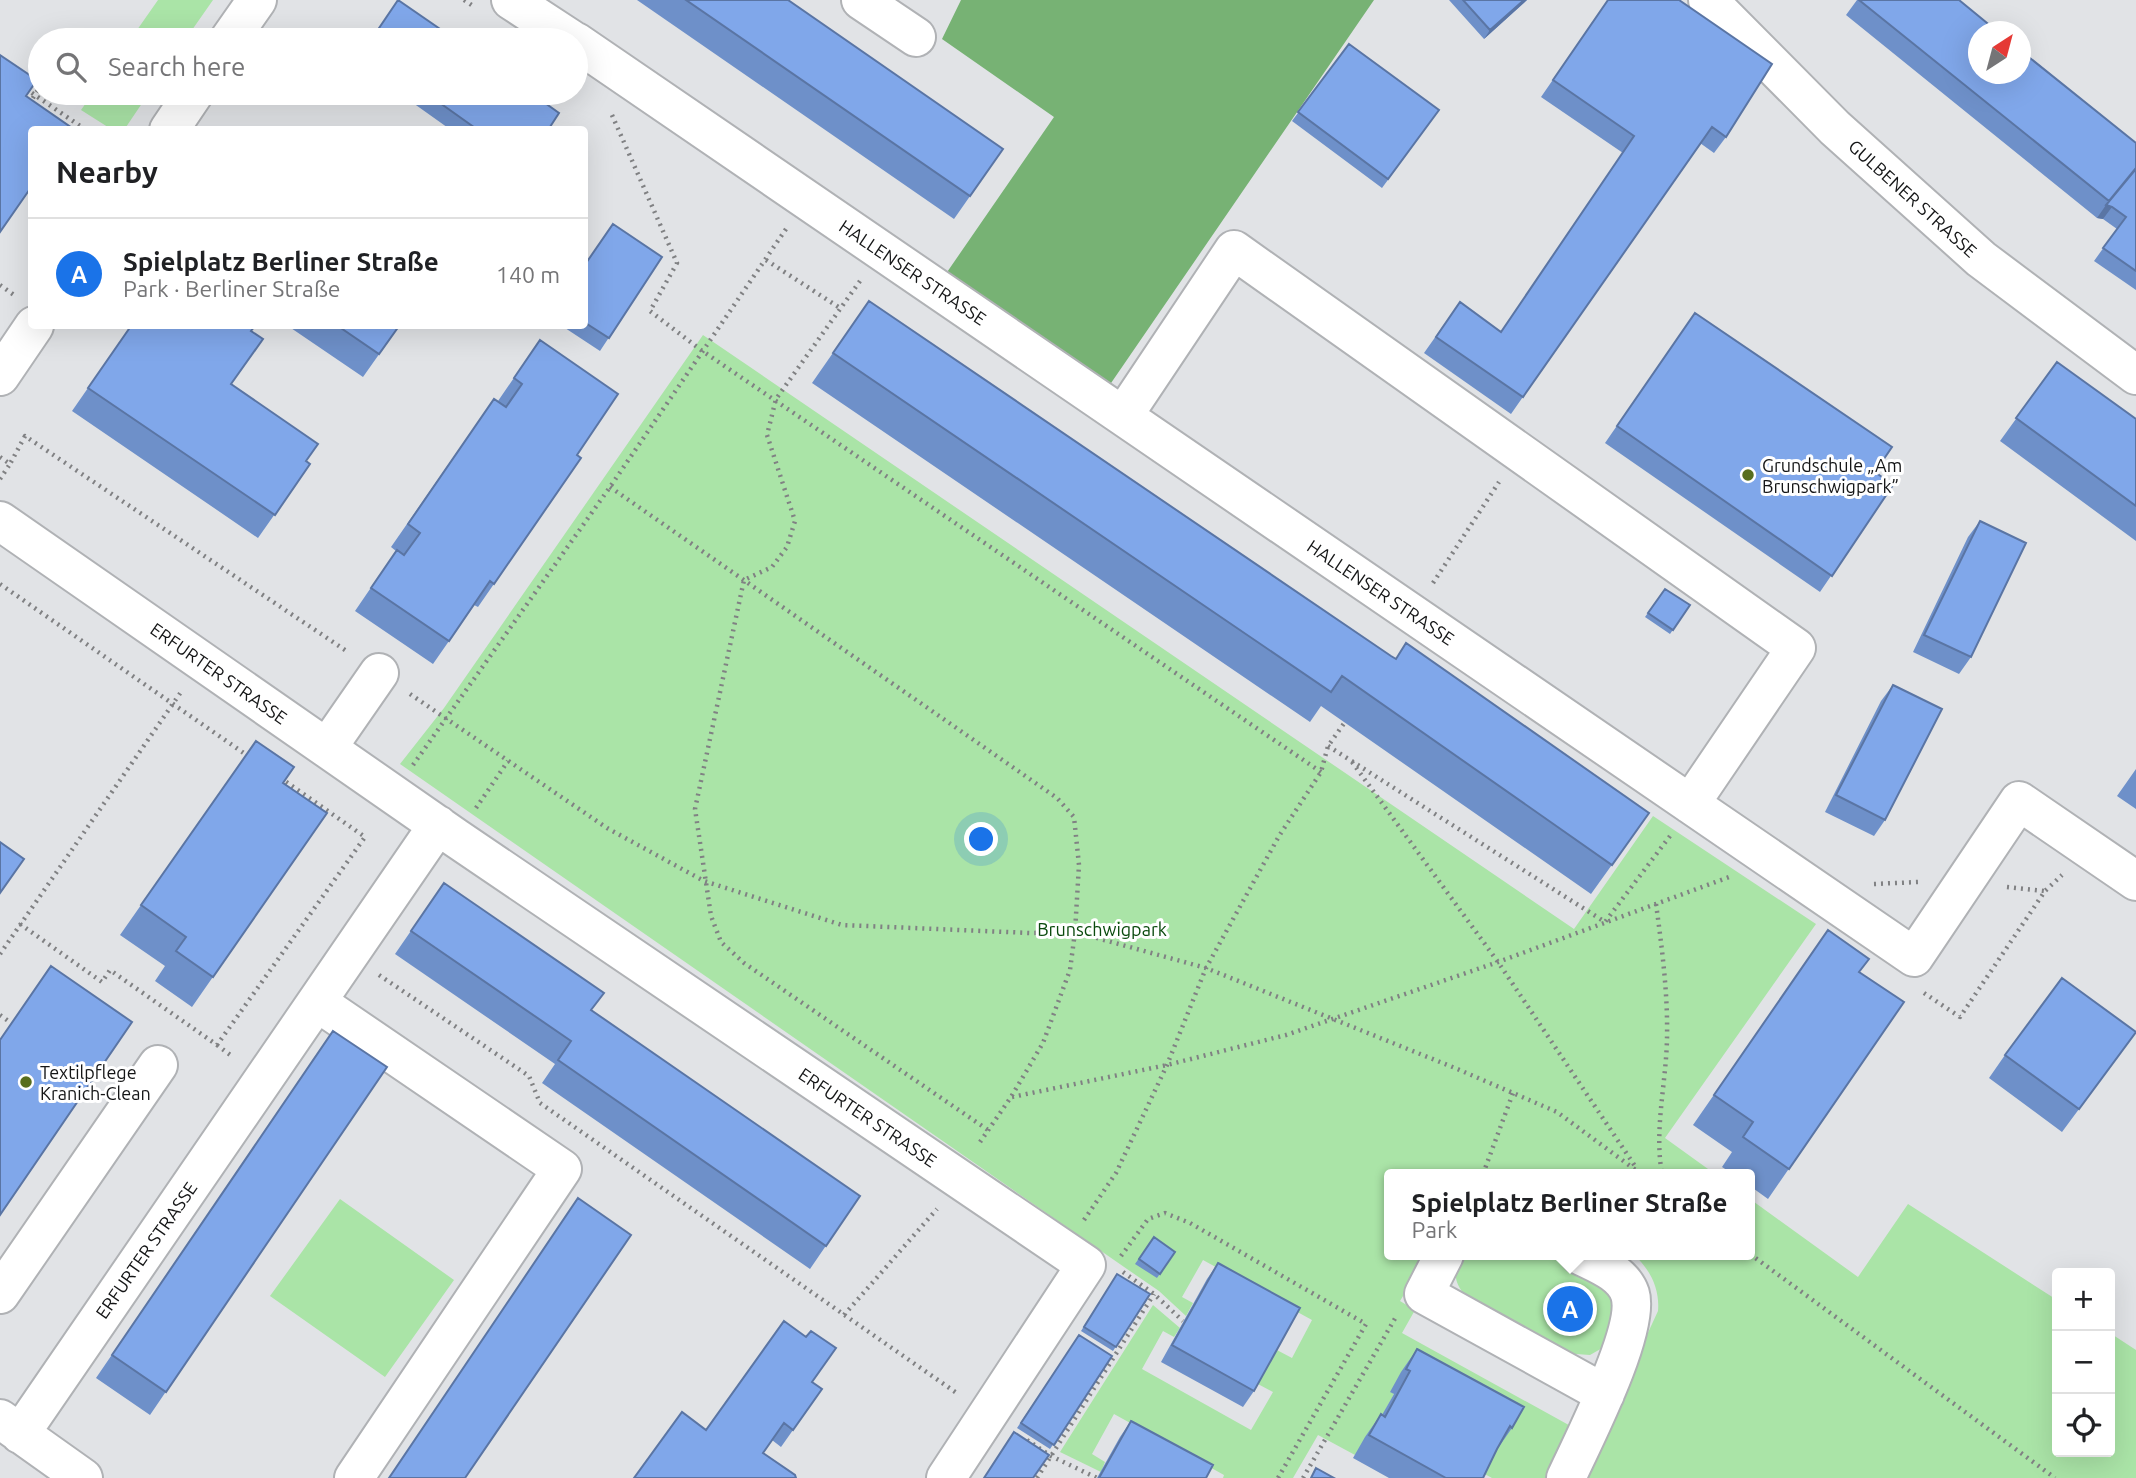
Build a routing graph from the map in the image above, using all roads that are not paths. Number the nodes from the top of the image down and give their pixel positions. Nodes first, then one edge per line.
1 (257, 0) edge
2 (511, 0) edge
3 (861, 0) edge
4 (1708, 0) edge
5 (237, 28) edge
6 (554, 28) edge
7 (916, 37) dead end
8 (588, 51) edge
9 (186, 105) edge
10 (172, 126) edge
11 (26, 311) edge
12 (2136, 375) edge
13 (0, 376) edge
14 (1124, 416) junction
15 (0, 521) edge
16 (379, 673) road end
17 (327, 748) junction
18 (1680, 820) junction
19 (447, 832) junction
20 (2136, 881) edge
21 (317, 1002) junction
22 (158, 1065) dead end
23 (1441, 1260) edge
24 (1590, 1260) edge
25 (0, 1294) edge
26 (1605, 1394) junction
27 (10, 1426) edge
28 (83, 1478) edge
29 (354, 1478) edge
30 (946, 1478) edge
31 (1566, 1478) edge

1 - 5 street
2 - 6 street, HALLENSER STRASSE
3 - 7 street
4 - 12 street, GULBENER STRASSE
8 - 14 street, HALLENSER STRASSE
9 - 10 street
11 - 13 street
14 - 18 street, HALLENSER STRASSE
14 - 18 street
15 - 17 street, ERFURTER STRASSE
16 - 17 street
17 - 19 street, ERFURTER STRASSE
18 - 20 street, HALLENSER STRASSE
19 - 21 street, ERFURTER STRASSE
19 - 30 street, ERFURTER STRASSE
21 - 27 street, ERFURTER STRASSE
21 - 29 street
22 - 25 street
23 - 26 street
24 - 26 street
26 - 31 street
27 - 28 street, ERFURTER STRASSE

